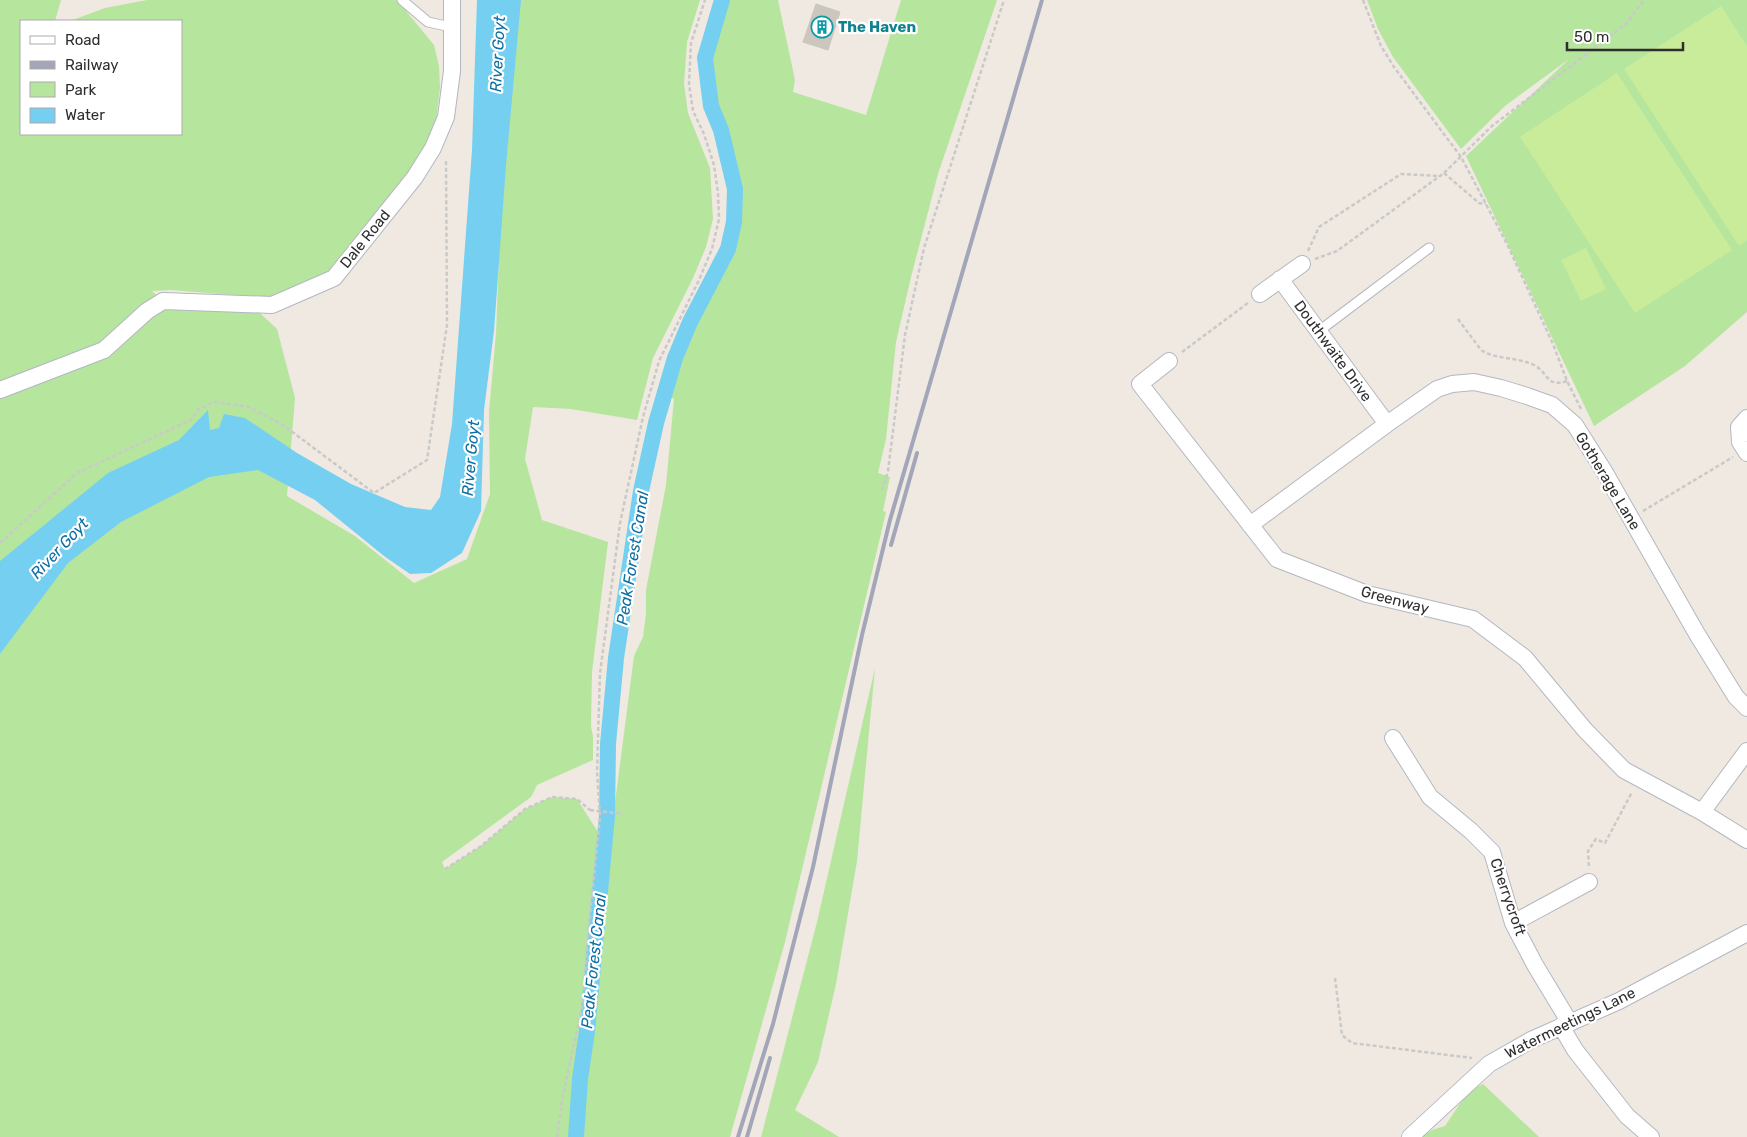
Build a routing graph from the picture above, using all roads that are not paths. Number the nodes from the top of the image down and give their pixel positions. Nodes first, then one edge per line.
1 (402, 0) edge
2 (452, 0) edge
3 (451, 27) junction
4 (1429, 248) dead end
5 (1302, 264) road end
6 (1280, 279) junction
7 (1260, 294) road end
8 (1319, 332) junction
9 (1169, 362) road end
10 (0, 390) edge
11 (1747, 418) edge
12 (1387, 424) junction
13 (1746, 452) edge
14 (1250, 526) junction
15 (1747, 708) edge
16 (1393, 738) dead end
17 (1747, 751) edge
18 (1702, 812) junction
19 (1747, 840) edge
20 (1589, 882) road end
21 (1513, 923) junction
22 (1747, 934) edge
23 (1565, 1024) junction
24 (1410, 1137) edge
25 (1651, 1137) edge

1 - 3 lane
2 - 3 street, Dale Road
3 - 10 street, Dale Road
4 - 8 lane
5 - 6 street
6 - 7 street
6 - 8 street, Douthwaite Drive
8 - 12 street, Douthwaite Drive
9 - 14 street, Greenway
11 - 13 street
12 - 14 street, Gotherage Lane
12 - 15 street, Gotherage Lane
14 - 18 street, Greenway
16 - 21 street, Cherrycroft
17 - 18 street
18 - 19 street, Greenway
20 - 21 street
21 - 23 street, Cherrycroft
22 - 23 street, Watermeetings Lane
23 - 24 street, Watermeetings Lane
23 - 25 street, Cherrycroft

